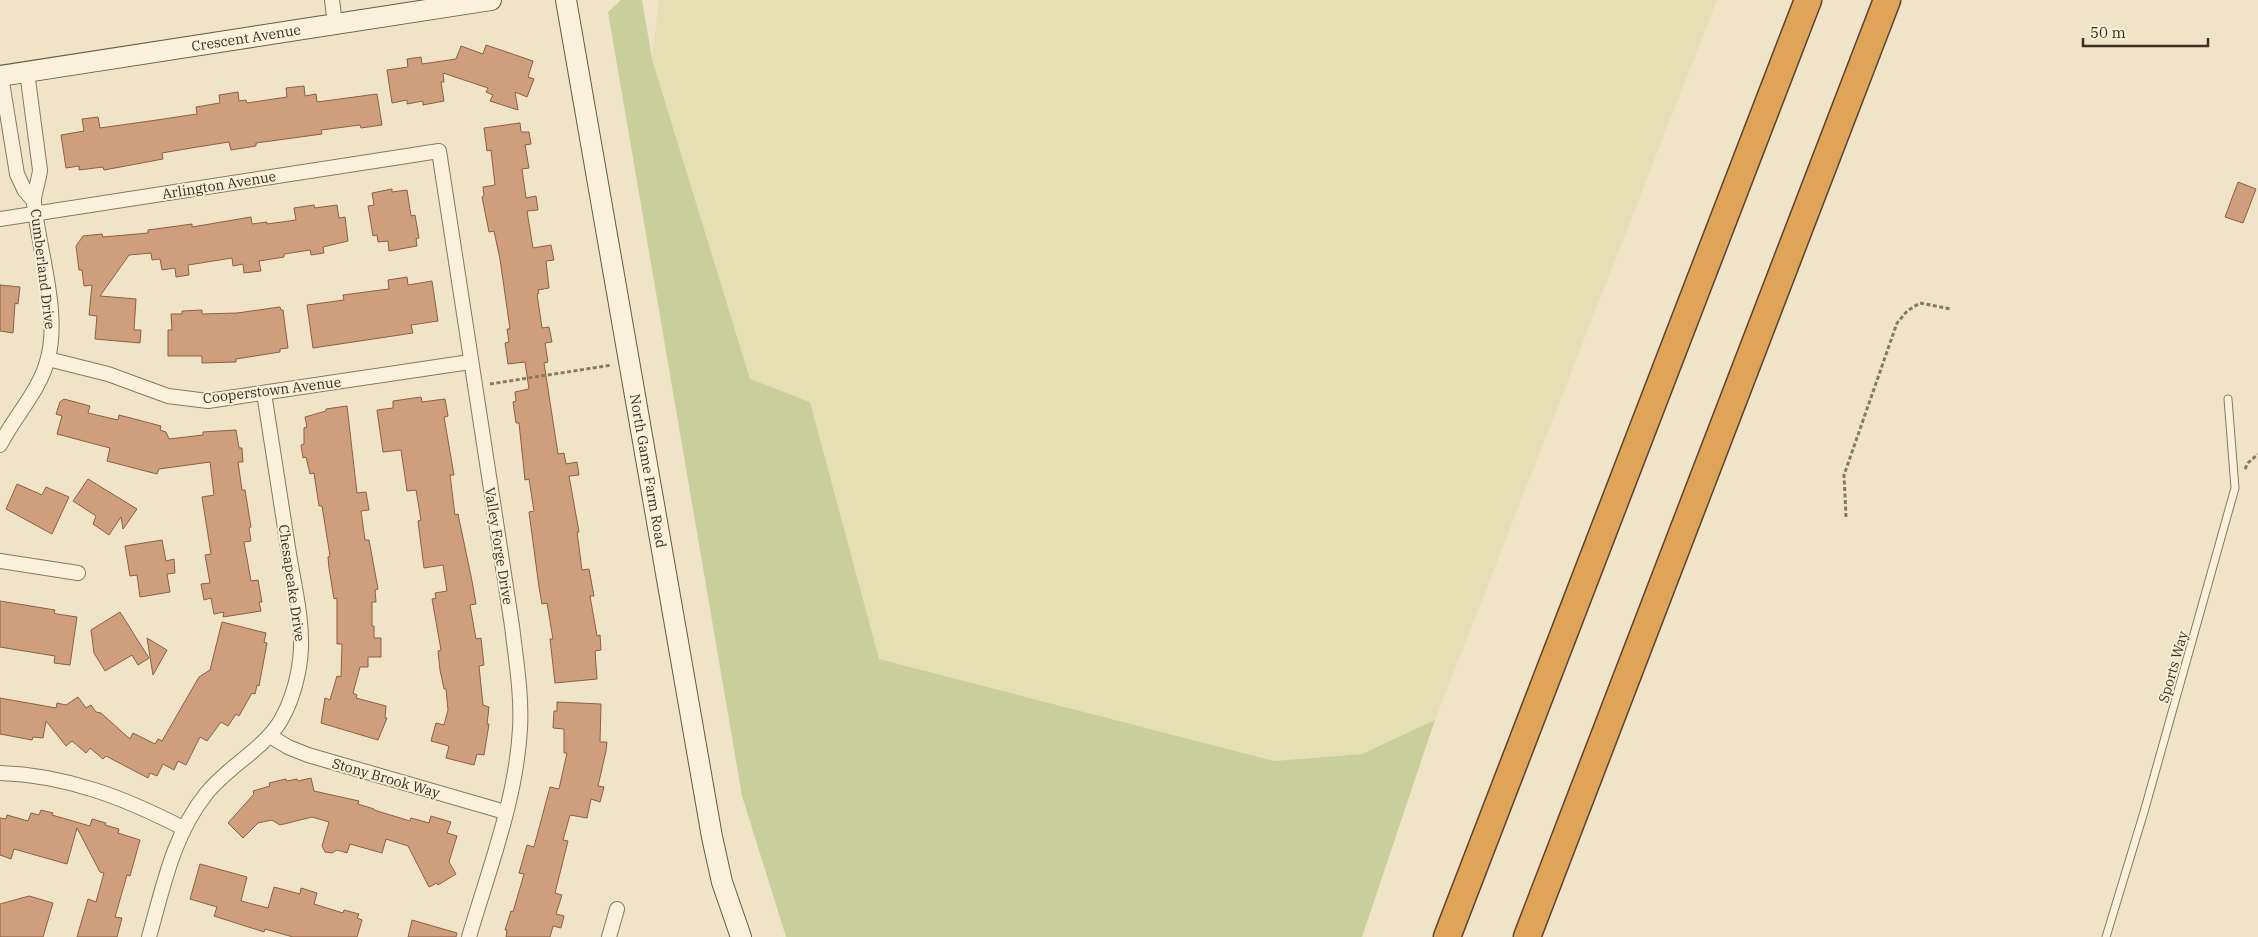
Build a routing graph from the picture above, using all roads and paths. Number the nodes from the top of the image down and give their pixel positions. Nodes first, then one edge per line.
1 (332, 0) edge
2 (491, 0) edge
3 (566, 0) edge
4 (1808, 0) edge
5 (1887, 0) edge
6 (335, 24) junction
7 (27, 72) junction
8 (1, 76) edge
9 (439, 151) joint
10 (35, 207) junction
11 (0, 219) edge
12 (1951, 309) dead end
13 (48, 359) junction
14 (470, 362) junction
15 (628, 363) junction
16 (474, 387) junction
17 (264, 393) junction
18 (2228, 399) dead end
19 (0, 445) edge
20 (1846, 517) dead end
21 (0, 561) edge
22 (78, 572) dead end
23 (270, 736) junction
24 (0, 773) edge
25 (505, 812) junction
26 (183, 828) junction
27 (617, 909) dead end
28 (149, 937) edge
29 (469, 937) edge
30 (609, 937) edge
31 (741, 937) edge
32 (1447, 937) edge
33 (1528, 937) edge
34 (2106, 937) edge

1 - 6 street
2 - 6 main road, Crescent Avenue
3 - 15 main road, North Game Farm Road
4 - 32 highway
5 - 33 highway
6 - 7 main road, Crescent Avenue
7 - 8 main road, Crescent Avenue
7 - 10 street, Cumberland Drive
8 - 10 street, Cumberland Drive
9 - 10 street, Arlington Avenue
9 - 14 street, Valley Forge Drive
10 - 11 street, Arlington Avenue
10 - 13 street, Cumberland Drive
12 - 20 path
13 - 17 street, Cooperstown Avenue
13 - 19 street, Cumberland Drive
14 - 16 street, Valley Forge Drive
14 - 17 street, Cooperstown Avenue
15 - 16 path
15 - 31 main road, North Game Farm Road
16 - 25 street, Valley Forge Drive
17 - 23 street, Chesapeake Drive
18 - 34 lane, Sports Way
21 - 22 street
23 - 25 street, Stony Brook Way
23 - 26 street, Chesapeake Drive
24 - 26 street
25 - 29 street, Valley Forge Drive
26 - 28 street, Chesapeake Drive
27 - 30 street

